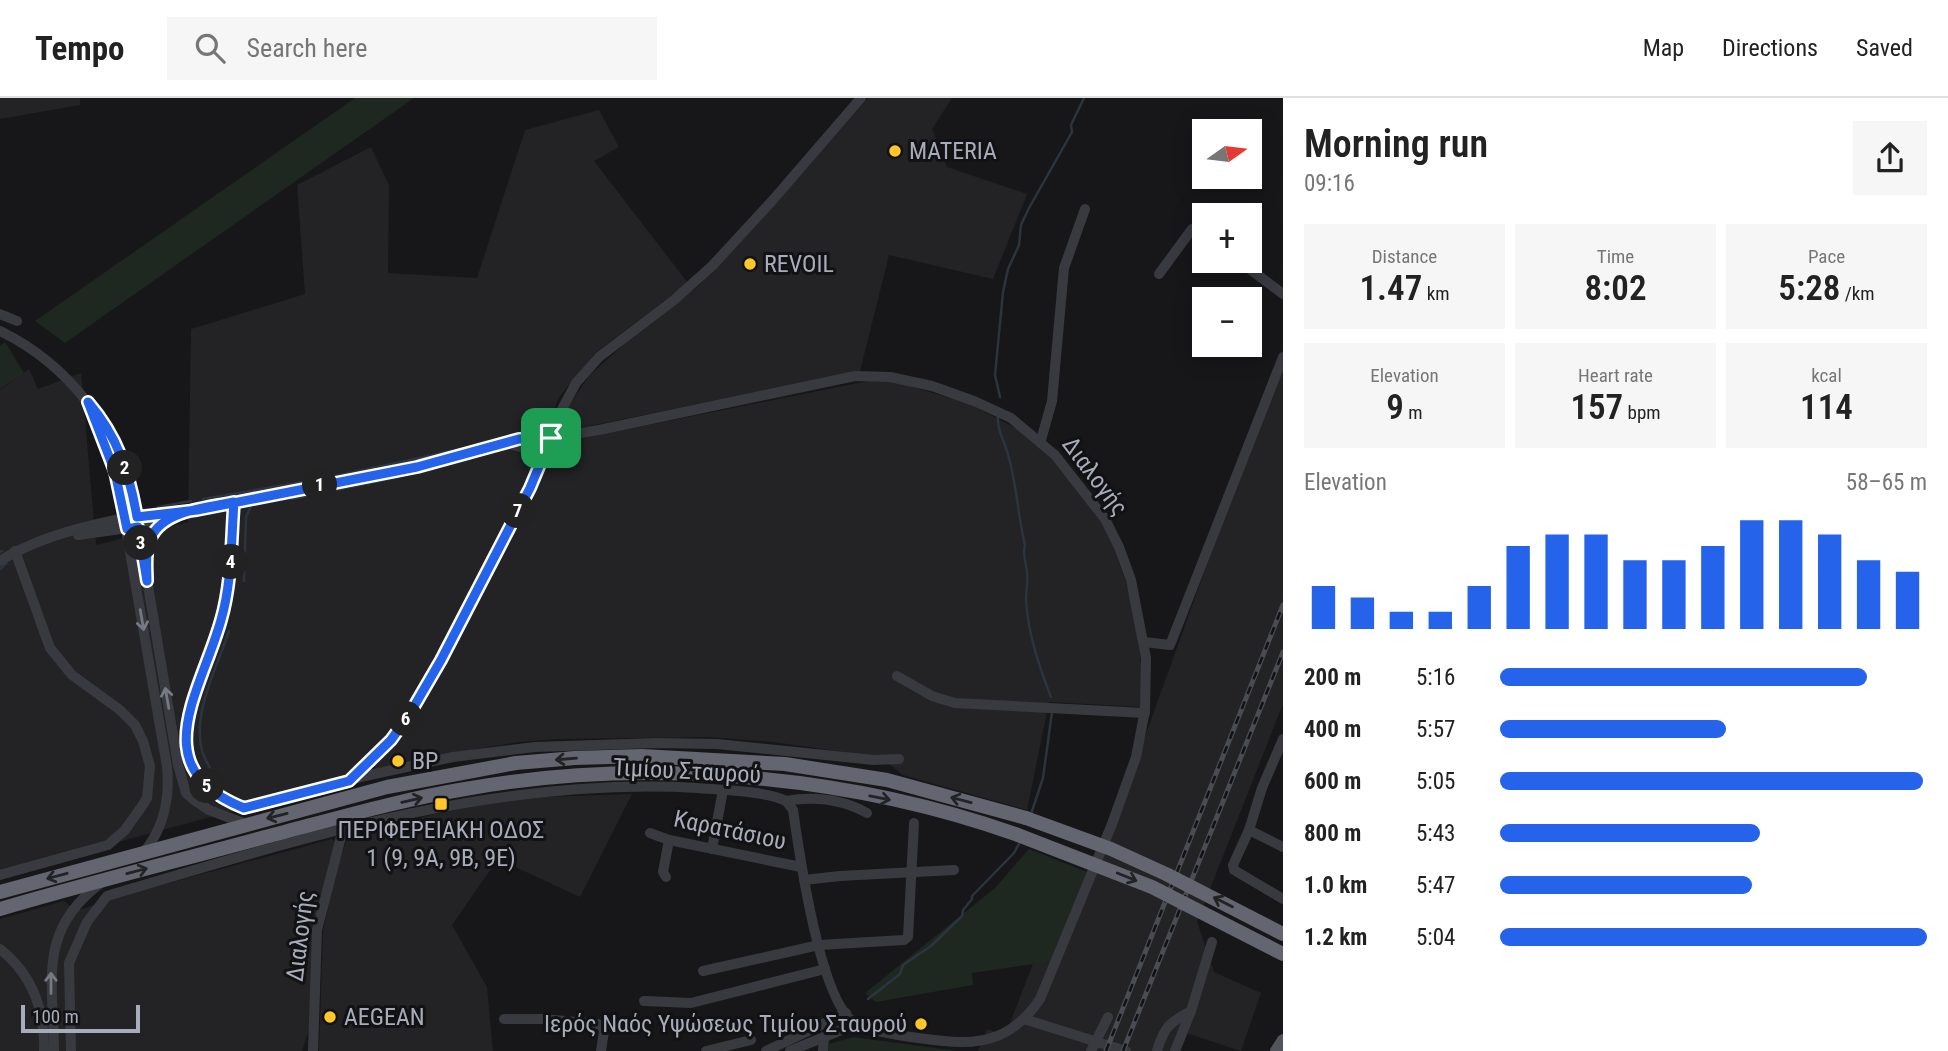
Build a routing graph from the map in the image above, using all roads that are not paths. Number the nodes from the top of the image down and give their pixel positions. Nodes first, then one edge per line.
1 (861, 98) edge
2 (1085, 209) dead end
3 (1192, 229) edge
4 (1255, 273) edge
5 (1159, 274) dead end
6 (1283, 294) edge
7 (0, 314) edge
8 (16, 321) dead end
9 (0, 331) edge
10 (1283, 357) edge
11 (88, 402) junction
12 (551, 438) junction
13 (1041, 440) junction
14 (505, 443) junction
15 (546, 452) junction
16 (234, 502) junction
17 (186, 512) junction
18 (138, 522) junction
19 (164, 523) junction
20 (126, 524) junction
21 (15, 551) junction
22 (0, 561) edge
23 (147, 581) junction
24 (1144, 642) junction
25 (897, 676) dead end
26 (1144, 713) junction
27 (1283, 739) edge
28 (899, 759) dead end
29 (349, 781) junction
30 (723, 790) junction
31 (786, 801) junction
32 (867, 813) dead end
33 (914, 823) dead end
34 (246, 824) junction
35 (343, 829) junction
36 (1249, 830) junction
37 (650, 833) dead end
38 (670, 840) junction
39 (1283, 848) edge
40 (712, 849) junction
41 (143, 852) junction
42 (801, 867) junction
43 (954, 870) dead end
44 (910, 874) junction
45 (0, 875) edge
46 (666, 877) dead end
47 (107, 879) junction
48 (804, 880) junction
49 (0, 892) edge
50 (1283, 899) edge
51 (0, 909) edge
52 (1283, 934) edge
53 (1212, 942) dead end
54 (819, 945) junction
55 (0, 949) edge
56 (1283, 954) edge
57 (825, 969) junction
58 (703, 971) dead end
59 (644, 1000) dead end
60 (1191, 1011) junction
61 (846, 1013) junction
62 (1108, 1017) dead end
63 (504, 1019) dead end
64 (1024, 1019) junction
65 (856, 1024) junction
66 (824, 1037) junction
67 (751, 1040) dead end
68 (1283, 1040) edge
69 (1093, 1046) edge
70 (44, 1051) edge
71 (54, 1051) edge
72 (71, 1051) edge
73 (313, 1051) edge
74 (601, 1051) edge
75 (706, 1051) edge
76 (766, 1051) edge
77 (790, 1051) edge
78 (824, 1051) edge
79 (1126, 1051) edge
80 (1157, 1051) edge
81 (1175, 1051) edge
82 (1276, 1051) edge

1 - 12 street
2 - 13 street
3 - 5 street
4 - 6 street
7 - 8 street
9 - 11 street
10 - 24 street
11 - 18 street
11 - 20 street
12 - 13 street, Διαλογής
12 - 14 street, Διαλογής
12 - 15 street
13 - 24 street, Διαλογής
14 - 15 street
14 - 16 street, Διαλογής
15 - 29 street
16 - 17 street, Διαλογής
16 - 29 street
17 - 18 street
17 - 19 street
18 - 19 street
18 - 20 street
18 - 23 street
19 - 23 street
20 - 21 street
20 -> 41 street
21 - 22 street
21 - 45 street
34 -> 23 street
24 - 26 street, Διαλογής
25 - 26 street
26 - 64 street, Διαλογής
27 - 36 street
28 - 29 street
30 - 31 street, Τιμίου Σταυρού
30 - 35 street, Τιμίου Σταυρού
30 - 40 street
31 - 32 street
31 - 42 street, Τιμίου Σταυρού
33 - 44 street
34 - 41 highway
52 -> 34 highway, bridge
35 - 72 street, Τιμίου Σταυρού
35 - 73 street, Διαλογής
36 - 39 street
36 - 50 street
37 - 38 street, Καρατάσιου
38 - 40 street, Καρατάσιου
38 - 46 street
40 - 42 street, Καρατάσιου
41 -> 49 highway
42 - 48 street, Τιμίου Σταυρού
43 - 44 street, Καρατάσιου
44 - 48 street, Καρατάσιου
44 - 54 street
47 - 51 highway
47 -> 56 highway, bridge
71 -> 47 street
48 - 54 street, Τιμίου Σταυρού
53 - 60 street
54 - 57 street, Τιμίου Σταυρού
54 - 58 street
55 - 70 street
57 - 59 street
57 - 61 street, Τιμίου Σταυρού
60 - 80 street
60 - 81 street
61 - 65 street, Τιμίου Σταυρού
61 - 76 street
62 - 69 street
63 - 74 street
64 - 65 street
64 - 69 street
65 - 66 street
66 - 77 street
66 - 78 street
67 - 75 street
68 - 82 main road
69 - 79 street

